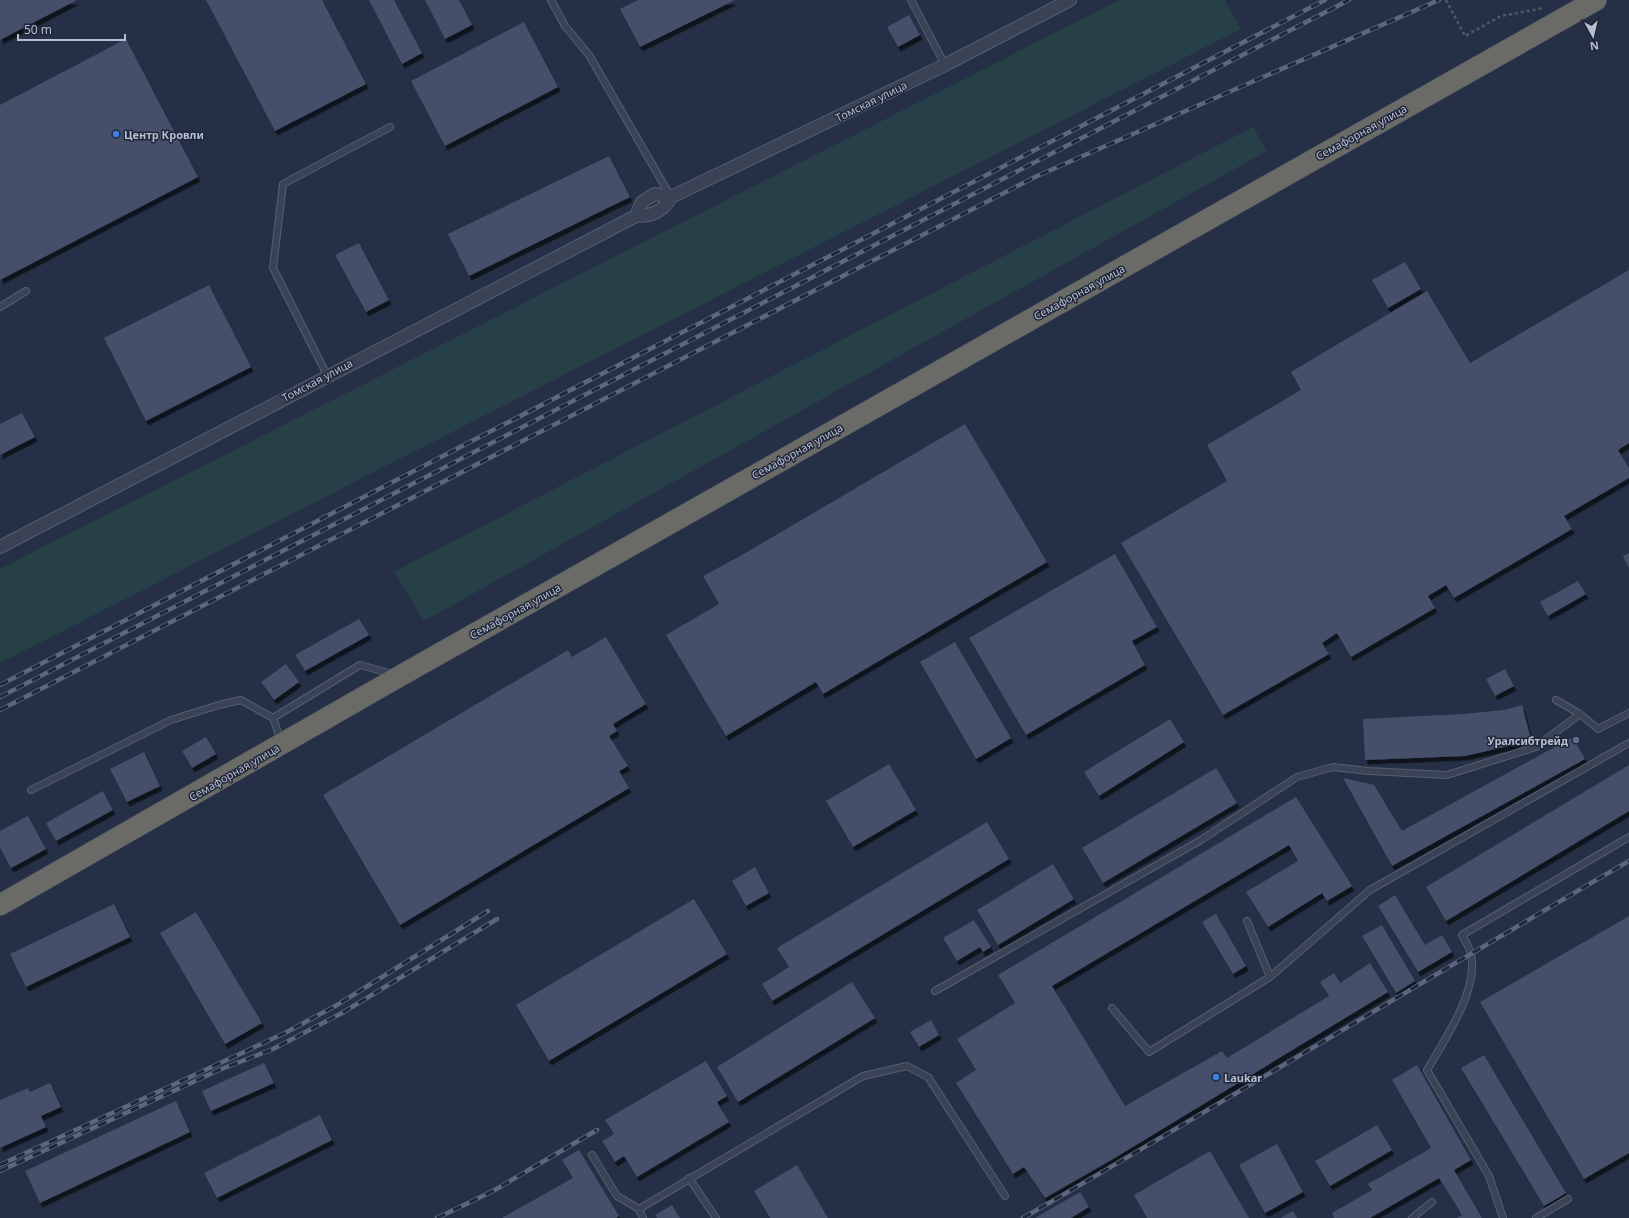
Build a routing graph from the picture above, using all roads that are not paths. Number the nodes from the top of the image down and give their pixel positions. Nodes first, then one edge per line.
1 (551, 0) edge
2 (911, 0) edge
3 (1070, 0) edge
4 (1596, 0) edge
5 (945, 65) junction
6 (390, 127) dead end
7 (671, 197) junction
8 (26, 291) dead end
9 (0, 307) edge
10 (327, 375) junction
11 (0, 547) edge
12 (400, 676) junction
13 (1556, 700) dead end
14 (1629, 713) edge
15 (1580, 714) junction
16 (273, 718) junction
17 (1629, 743) edge
18 (282, 744) junction
19 (30, 790) dead end
20 (1629, 837) edge
21 (0, 905) edge
22 (1247, 921) dead end
23 (1270, 977) junction
24 (935, 991) dead end
25 (1112, 1008) dead end
26 (592, 1155) dead end
27 (689, 1178) junction
28 (1005, 1196) dead end
29 (1568, 1199) dead end
30 (1432, 1202) dead end
31 (639, 1209) junction
32 (643, 1218) edge
33 (716, 1218) edge
34 (1412, 1218) edge
35 (1503, 1218) edge
36 (1536, 1218) edge

1 - 7 lane
2 - 5 lane
3 - 5 street, Томская улица
4 - 12 highway, Семафорная улица
5 - 7 street, Томская улица
6 - 10 lane
7 - 10 street, Томская улица
8 - 9 lane
10 - 11 street, Томская улица
12 - 16 lane
12 - 18 highway, Семафорная улица
13 - 15 lane
14 - 15 lane
15 - 24 lane
16 - 18 lane
16 - 19 lane
17 - 23 lane
18 - 21 highway, Семафорная улица
20 - 35 lane
22 - 23 lane
23 - 25 lane
26 - 31 lane
27 - 28 lane
27 - 31 lane
27 - 33 lane
29 - 36 lane
30 - 34 lane
31 - 32 lane

